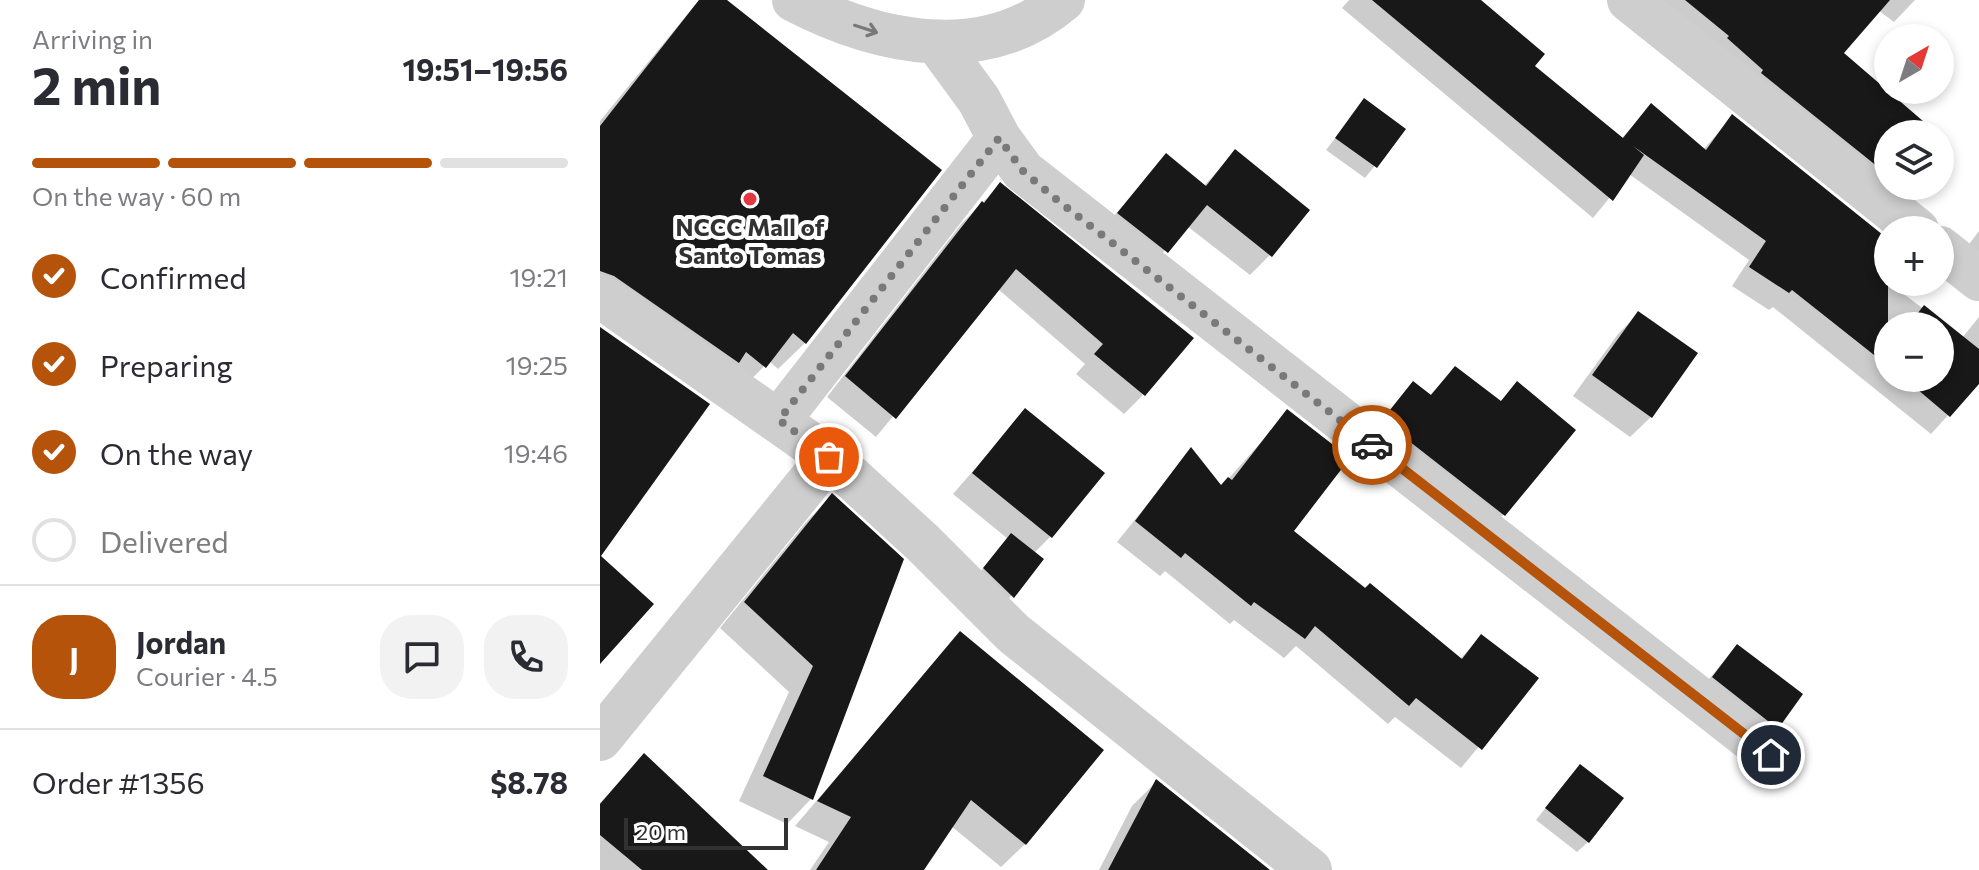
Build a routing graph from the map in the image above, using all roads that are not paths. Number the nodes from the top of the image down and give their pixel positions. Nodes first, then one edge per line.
1 (794, 0) edge
2 (1063, 0) edge
3 (1629, 0) edge
4 (938, 44) junction
5 (999, 138) junction
6 (1899, 216) edge
7 (1954, 259) edge
8 (1979, 279) edge
9 (600, 296) edge
10 (779, 420) junction
11 (829, 457) junction
12 (600, 739) edge
13 (1771, 755) dead end
14 (1310, 870) edge

1 -> 4 street
2 - 4 street
3 - 6 street
4 - 5 street
5 - 10 street
5 - 13 street
7 - 8 street
9 - 10 street
10 - 11 street
11 - 12 street
11 - 14 street

